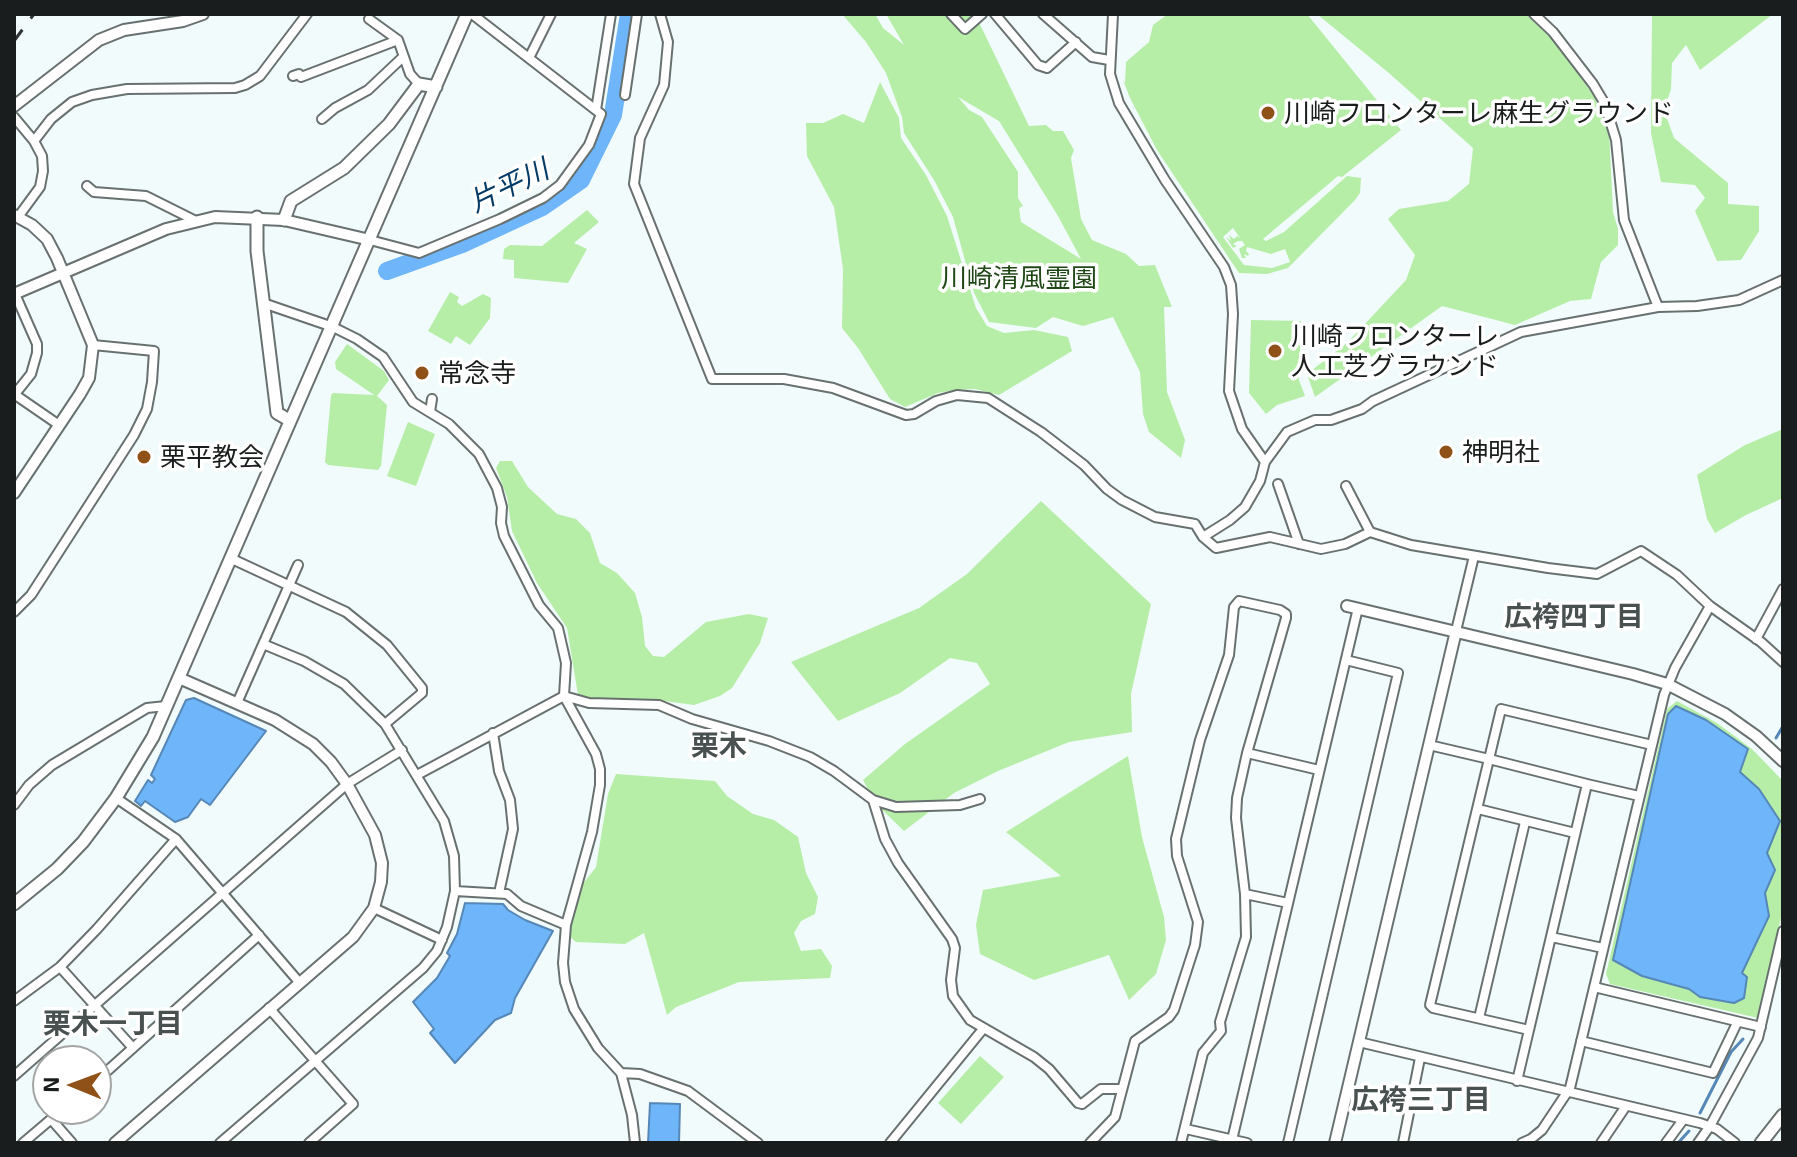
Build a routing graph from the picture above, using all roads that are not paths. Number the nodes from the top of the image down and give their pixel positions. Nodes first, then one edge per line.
1 (203, 14) edge
2 (307, 14) edge
3 (470, 14) edge
4 (551, 14) edge
5 (611, 14) edge
6 (637, 14) edge
7 (660, 14) edge
8 (951, 14) edge
9 (982, 14) edge
10 (995, 14) edge
11 (1043, 14) edge
12 (1113, 14) edge
13 (1534, 14) edge
14 (369, 19) dead end
15 (398, 40) junction
16 (1076, 42) junction
17 (403, 57) junction
18 (529, 58) junction
19 (1109, 60) junction
20 (293, 76) dead end
21 (419, 84) junction
22 (436, 87) junction
23 (625, 95) dead end
24 (14, 106) edge
25 (596, 110) junction
26 (14, 117) edge
27 (322, 119) dead end
28 (34, 141) junction
29 (87, 186) dead end
30 (16, 216) edge
31 (257, 217) junction
32 (194, 220) junction
33 (284, 220) junction
34 (370, 240) junction
35 (63, 272) junction
36 (1783, 280) edge
37 (15, 294) edge
38 (263, 303) junction
39 (1658, 307) junction
40 (333, 327) junction
41 (93, 345) junction
42 (14, 394) edge
43 (432, 399) dead end
44 (430, 412) junction
45 (289, 420) junction
46 (59, 425) junction
47 (1265, 462) junction
48 (1278, 484) dead end
49 (1346, 486) dead end
50 (14, 493) edge
51 (1370, 532) junction
52 (1203, 537) junction
53 (1299, 544) junction
54 (1474, 556) junction
55 (230, 558) junction
56 (298, 565) dead end
57 (289, 586) junction
58 (1783, 589) edge
59 (1710, 606) junction
60 (1353, 607) joint
61 (14, 612) edge
62 (1456, 631) junction
63 (1756, 639) junction
64 (263, 644) junction
65 (1346, 660) junction
66 (1783, 662) edge
67 (179, 678) junction
68 (1667, 684) junction
69 (564, 696) junction
70 (237, 703) junction
71 (166, 706) junction
72 (385, 724) junction
73 (493, 733) junction
74 (1429, 745) junction
75 (1652, 745) junction
76 (402, 750) junction
77 (1247, 753) junction
78 (1489, 759) junction
79 (1783, 761) edge
80 (1319, 770) junction
81 (417, 775) junction
82 (347, 784) junction
83 (1587, 784) junction
84 (1639, 796) junction
85 (116, 798) junction
86 (980, 799) dead end
87 (873, 800) junction
88 (14, 805) edge
89 (1478, 809) junction
90 (1525, 822) junction
91 (1575, 833) junction
92 (176, 839) junction
93 (223, 891) junction
94 (455, 891) junction
95 (499, 893) junction
96 (1245, 894) junction
97 (1288, 903) junction
98 (14, 904) edge
99 (374, 908) junction
100 (566, 925) junction
101 (1783, 931) edge
102 (259, 935) junction
103 (1551, 937) junction
104 (442, 940) junction
105 (1603, 948) junction
106 (60, 967) junction
107 (299, 982) junction
108 (1594, 987) junction
109 (14, 1001) edge
110 (96, 1003) junction
111 (269, 1008) junction
112 (1479, 1018) junction
113 (1737, 1023) junction
114 (1761, 1027) junction
115 (983, 1029) junction
116 (1529, 1030) junction
117 (1581, 1041) junction
118 (1359, 1042) junction
119 (133, 1048) junction
120 (1420, 1058) junction
121 (315, 1063) junction
122 (112, 1067) edge
123 (621, 1073) junction
124 (14, 1076) edge
125 (1517, 1081) junction
126 (1122, 1089) junction
127 (1568, 1093) junction
128 (1626, 1106) junction
129 (1783, 1115) edge
130 (1683, 1120) junction
131 (44, 1125) edge
132 (56, 1125) edge
133 (1710, 1126) junction
134 (1186, 1129) junction
135 (1232, 1140) junction
136 (23, 1143) edge
137 (72, 1143) edge
138 (115, 1143) edge
139 (220, 1143) edge
140 (309, 1143) edge
141 (635, 1143) edge
142 (758, 1143) edge
143 (890, 1143) edge
144 (1090, 1143) edge
145 (1181, 1143) edge
146 (1247, 1143) edge
147 (1288, 1143) edge
148 (1335, 1143) edge
149 (1403, 1143) edge
150 (1522, 1143) edge
151 (1601, 1143) edge
152 (1666, 1143) edge
153 (1698, 1143) edge
154 (1735, 1143) edge
155 (1761, 1143) edge

1 - 24 street
2 - 28 street
3 - 18 street
3 - 22 main road
4 - 18 street
5 - 25 street
6 - 23 street
7 - 52 street
8 - 9 street
10 - 16 street
11 - 16 street
12 - 19 street
13 - 39 street
14 - 15 street
15 - 17 street
15 - 20 street
16 - 19 street
17 - 21 street
17 - 27 street
18 - 25 street
19 - 47 street
21 - 22 main road
21 - 33 main road
22 - 34 main road
25 - 34 street
26 - 28 street
28 - 30 street
29 - 32 street
30 - 35 street
31 - 32 street
31 - 33 street
31 - 38 main road
32 - 35 street
33 - 34 street
34 - 40 main road
35 - 37 street
35 - 41 street
36 - 39 street
37 - 42 street
38 - 40 street
38 - 45 main road
39 - 47 street
40 - 44 street
40 - 45 main road
41 - 46 street
41 - 61 street
42 - 46 street
43 - 44 street
44 - 69 street
45 - 55 main road
46 - 50 street
47 - 52 street
48 - 53 street
49 - 51 street
51 - 53 street
51 - 54 street
52 - 53 street
54 - 59 street
54 - 62 street
55 - 57 street
55 - 67 main road
56 - 57 street
57 - 64 street
57 - 72 street
58 - 63 street
59 - 63 street
59 - 68 street
60 - 62 street
60 - 65 street
62 - 68 street
62 - 74 street
63 - 66 street
64 - 70 street
64 - 72 street
65 - 80 street
65 - 147 street
67 - 70 street
67 - 71 main road
68 - 75 street
68 - 79 street
69 - 73 street
69 - 87 street
69 - 100 street
70 - 82 street
71 - 85 main road
71 - 88 street
72 - 76 street
73 - 81 street
73 - 95 street
74 - 78 street
74 - 118 street
75 - 78 street
75 - 84 street
76 - 81 street
76 - 82 street
77 - 80 street
77 - 96 street
77 - 126 street
78 - 83 street
78 - 89 street
80 - 97 street
81 - 94 street
82 - 93 street
82 - 99 street
83 - 84 street
83 - 91 street
84 - 105 street
85 - 92 street
85 - 98 main road
86 - 87 street
87 - 115 street
89 - 90 street
89 - 112 street
90 - 91 street
90 - 112 street
91 - 103 street
92 - 93 street
92 - 106 street
93 - 102 street
93 - 110 street
94 - 95 street
94 - 104 street
95 - 100 street
96 - 97 street
96 - 134 street
97 - 135 street
99 - 104 street
99 - 107 street
100 - 123 street
101 - 114 street
102 - 107 street
102 - 119 street
103 - 105 street
103 - 116 street
104 - 121 street
105 - 108 street
106 - 109 street
106 - 110 street
107 - 111 street
108 - 113 street
108 - 117 street
110 - 119 street
110 - 124 street
111 - 121 street
111 - 138 street
112 - 116 street
113 - 114 street
113 - 117 street
114 - 133 street
115 - 126 street
115 - 143 street
116 - 125 street
117 - 127 street
118 - 120 street
118 - 148 street
119 - 122 street
120 - 125 street
120 - 149 street
121 - 139 street
121 - 140 street
123 - 141 street
123 - 142 street
125 - 127 street
126 - 144 street
127 - 128 street
127 - 150 street
128 - 130 street
128 - 151 street
129 - 155 main road
130 - 133 street
130 - 152 street
131 - 136 street
132 - 137 street
133 - 153 street
133 - 154 street
134 - 135 street
134 - 145 street
135 - 146 street

